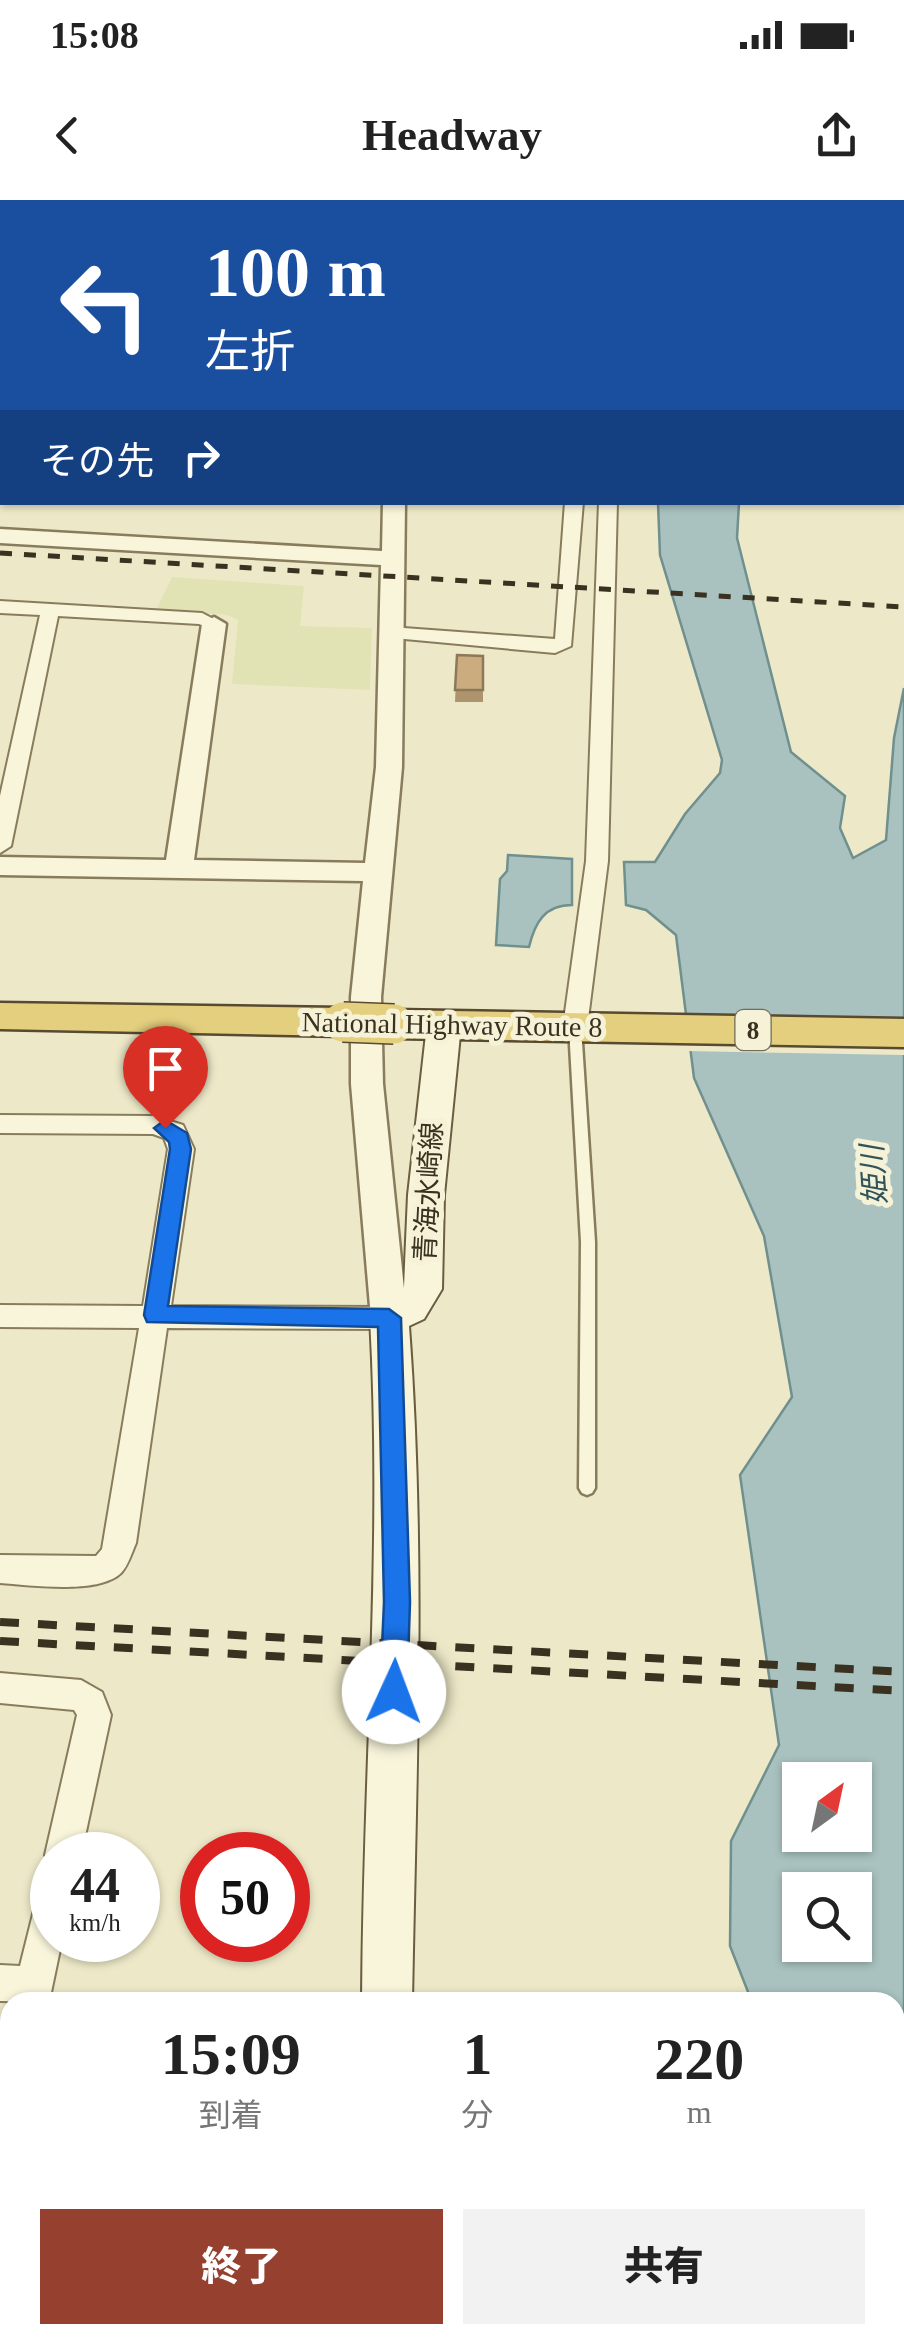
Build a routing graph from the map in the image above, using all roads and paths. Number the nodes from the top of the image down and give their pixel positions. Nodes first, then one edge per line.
1 (2, 200) edge
2 (19, 200) edge
3 (394, 505) edge
4 (574, 505) edge
5 (608, 505) edge
6 (0, 536) edge
7 (392, 559) junction
8 (0, 607) edge
9 (50, 610) junction
10 (214, 624) joint
11 (390, 633) junction
12 (0, 846) edge
13 (0, 866) edge
14 (179, 868) junction
15 (378, 872) junction
16 (0, 1016) edge
17 (461, 1025) junction
18 (573, 1027) junction
19 (904, 1033) edge
20 (0, 1124) edge
21 (156, 1315) junction
22 (0, 1316) edge
23 (389, 1318) junction
24 (587, 1488) dead end
25 (0, 1569) edge
26 (0, 1688) edge
27 (68, 1832) edge
28 (32, 1962) edge
29 (22, 1990) edge
30 (387, 1992) edge

1 - 2 street
3 - 7 street
4 - 11 street
5 - 18 street
6 - 7 street
7 - 11 street
8 - 9 street
9 - 10 street
9 - 12 street
10 - 14 street
11 - 15 street
13 - 14 street
14 - 15 street
15 - 23 street
16 - 17 highway, National Highway Route 8 / 8, bridge
17 - 18 highway, National Highway Route 8 / 8
17 - 23 main road, 青海水崎線
18 - 19 highway, National Highway Route 8 / 8
18 - 24 lane
20 - 21 street
21 - 22 street
21 - 23 street
21 - 25 street
23 - 30 main road
26 - 27 street
28 - 29 street

